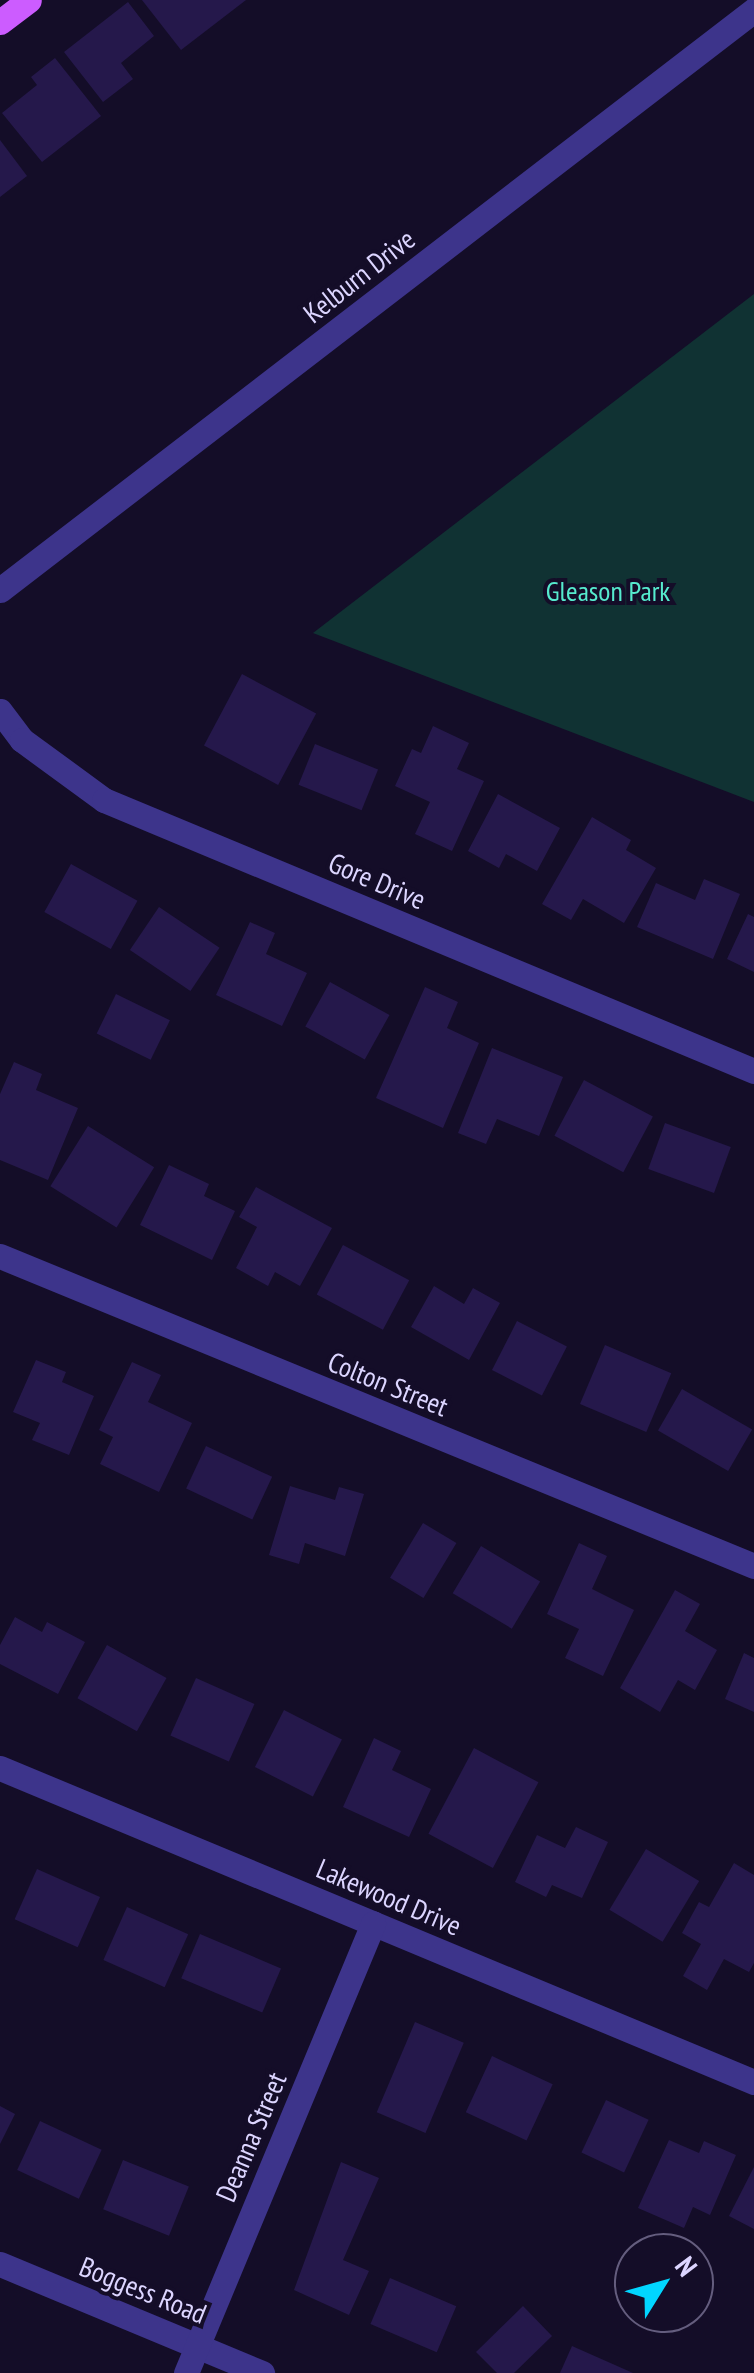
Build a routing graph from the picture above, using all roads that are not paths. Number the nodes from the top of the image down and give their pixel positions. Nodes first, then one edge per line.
1 (29, 0) edge
2 (751, 20) edge
3 (0, 22) edge
4 (0, 590) edge
5 (0, 712) edge
6 (754, 1072) edge
7 (0, 1256) edge
8 (754, 1566) edge
9 (0, 1768) edge
10 (372, 1923) junction
11 (754, 2082) edge
12 (0, 2264) edge
13 (197, 2345) junction
14 (186, 2373) edge
15 (262, 2373) edge

1 - 3 main road
2 - 4 street, Kelburn Drive
5 - 6 street, Gore Drive
7 - 8 street, Colton Street
9 - 10 street, Lakewood Drive
10 - 11 street, Lakewood Drive
10 - 13 street, Deanna Street
12 - 13 street, Boggess Road
13 - 14 street, Deanna Street
13 - 15 street, Boggess Road

